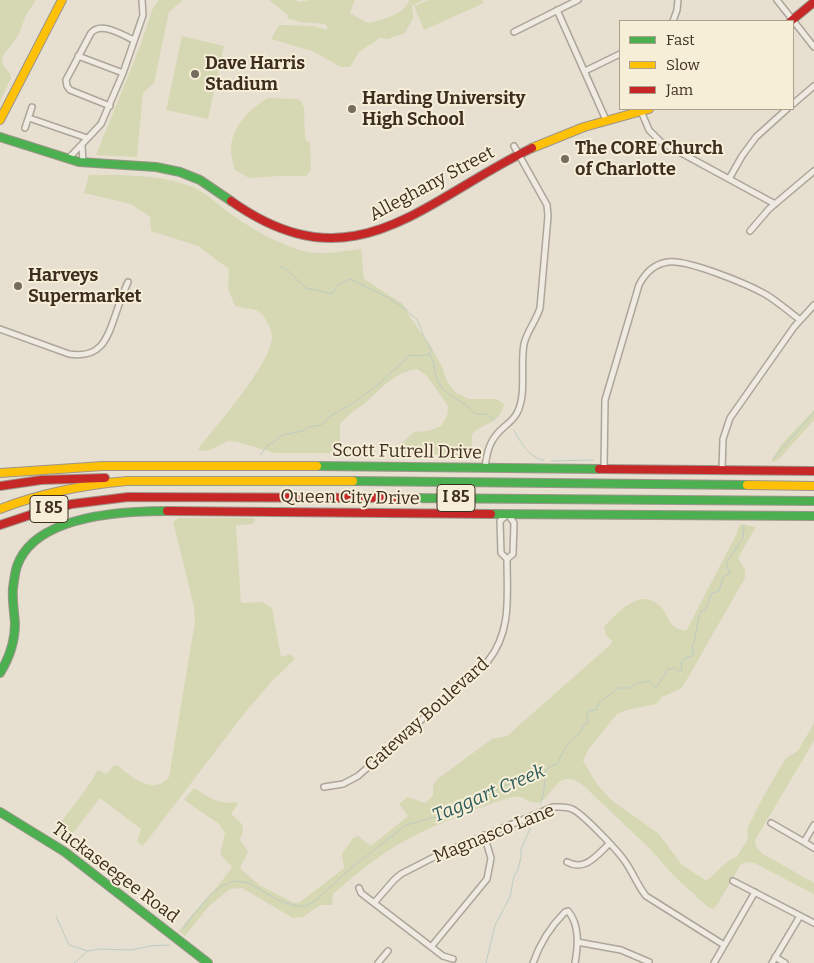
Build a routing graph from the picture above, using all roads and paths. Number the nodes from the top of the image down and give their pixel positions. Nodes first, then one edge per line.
1 (62, 0) edge
2 (142, 0) edge
3 (578, 0) edge
4 (678, 0) edge
5 (777, 0) edge
6 (814, 2) edge
7 (558, 10) junction
8 (672, 20) edge
9 (792, 20) edge
10 (794, 22) edge
11 (514, 32) dead end
12 (134, 40) junction
13 (814, 47) edge
14 (619, 55) edge
15 (78, 56) junction
16 (585, 72) junction
17 (122, 73) junction
18 (814, 86) edge
19 (794, 103) edge
20 (110, 106) junction
21 (32, 107) dead end
22 (645, 110) edge
23 (786, 110) edge
24 (29, 118) junction
25 (0, 120) edge
26 (606, 120) junction
27 (25, 128) dead end
28 (0, 137) edge
29 (87, 138) junction
30 (82, 145) junction
31 (514, 146) dead end
32 (519, 154) junction
33 (68, 159) junction
34 (83, 162) junction
35 (814, 171) edge
36 (729, 179) junction
37 (775, 204) junction
38 (750, 231) dead end
39 (128, 282) dead end
40 (814, 305) edge
41 (799, 319) junction
42 (0, 330) edge
43 (485, 468) junction
44 (604, 469) junction
45 (722, 470) junction
46 (814, 471) edge
47 (0, 473) edge
48 (146, 480) junction
49 (0, 486) edge
50 (814, 486) edge
51 (814, 501) edge
52 (0, 509) edge
53 (508, 514) junction
54 (814, 516) edge
55 (0, 525) edge
56 (507, 559) junction
57 (0, 673) edge
58 (324, 787) dead end
59 (0, 812) edge
60 (770, 823) dead end
61 (814, 825) edge
62 (484, 835) junction
63 (804, 842) junction
64 (609, 844) junction
65 (814, 848) edge
66 (567, 862) dead end
67 (733, 881) dead end
68 (358, 888) dead end
69 (755, 892) junction
70 (374, 903) junction
71 (800, 916) junction
72 (814, 923) edge
73 (577, 942) junction
74 (724, 945) junction
75 (431, 947) junction
76 (388, 951) dead end
77 (775, 957) junction
78 (453, 959) dead end
79 (649, 962) edge
80 (208, 963) edge
81 (378, 963) edge
82 (533, 963) edge
83 (575, 963) edge
84 (714, 963) edge
85 (772, 963) edge
86 (786, 963) edge

1 - 25 main road
2 - 12 street
3 - 7 street
4 - 8 street
5 - 9 street
6 - 9 main road
7 - 11 street
7 - 16 street
10 - 13 street
12 - 15 street
12 - 17 street
14 - 16 street
15 - 17 street
15 - 20 street
16 - 26 street
17 - 20 street
18 - 19 street
20 - 29 street
21 - 24 street
22 - 26 main road, Alleghany Street
22 - 36 street
23 - 36 street
24 - 27 street
24 - 29 street
26 - 32 main road, Alleghany Street
28 - 33 main road, Alleghany Street
29 - 30 street
30 - 33 street
30 - 34 street
31 - 32 street
32 - 34 main road, Alleghany Street
32 - 43 street
33 - 34 main road, Alleghany Street
35 - 37 street
36 - 37 street
37 - 38 street
39 - 42 street
40 - 41 street
41 - 44 street
41 - 45 street
43 - 44 main road, Scott Futrell Drive
43 - 47 main road, Scott Futrell Drive
44 - 45 main road, Scott Futrell Drive
45 - 46 main road, Scott Futrell Drive
48 - 49 main road
48 - 50 main road, I 85
48 - 52 main road, I 85
51 - 55 main road, I 85
53 - 54 main road, Queen City Drive
53 - 56 street, Gateway Boulevard
53 - 56 street, Gateway Boulevard
53 - 57 main road, Queen City Drive
56 - 58 street, Gateway Boulevard
59 - 80 main road, Tuckaseegee Road
60 - 63 street
61 - 63 street
62 - 64 street, Magnasco Lane
62 - 70 street, Magnasco Lane
62 - 75 street
63 - 65 street
64 - 66 street
64 - 74 street, Magnasco Lane
67 - 69 street
68 - 70 street
69 - 71 street
69 - 74 street
70 - 75 street
71 - 72 street
71 - 77 street
73 - 79 street
73 - 82 street
73 - 83 street
74 - 84 street
75 - 78 street
76 - 81 street
77 - 85 street
77 - 86 street

